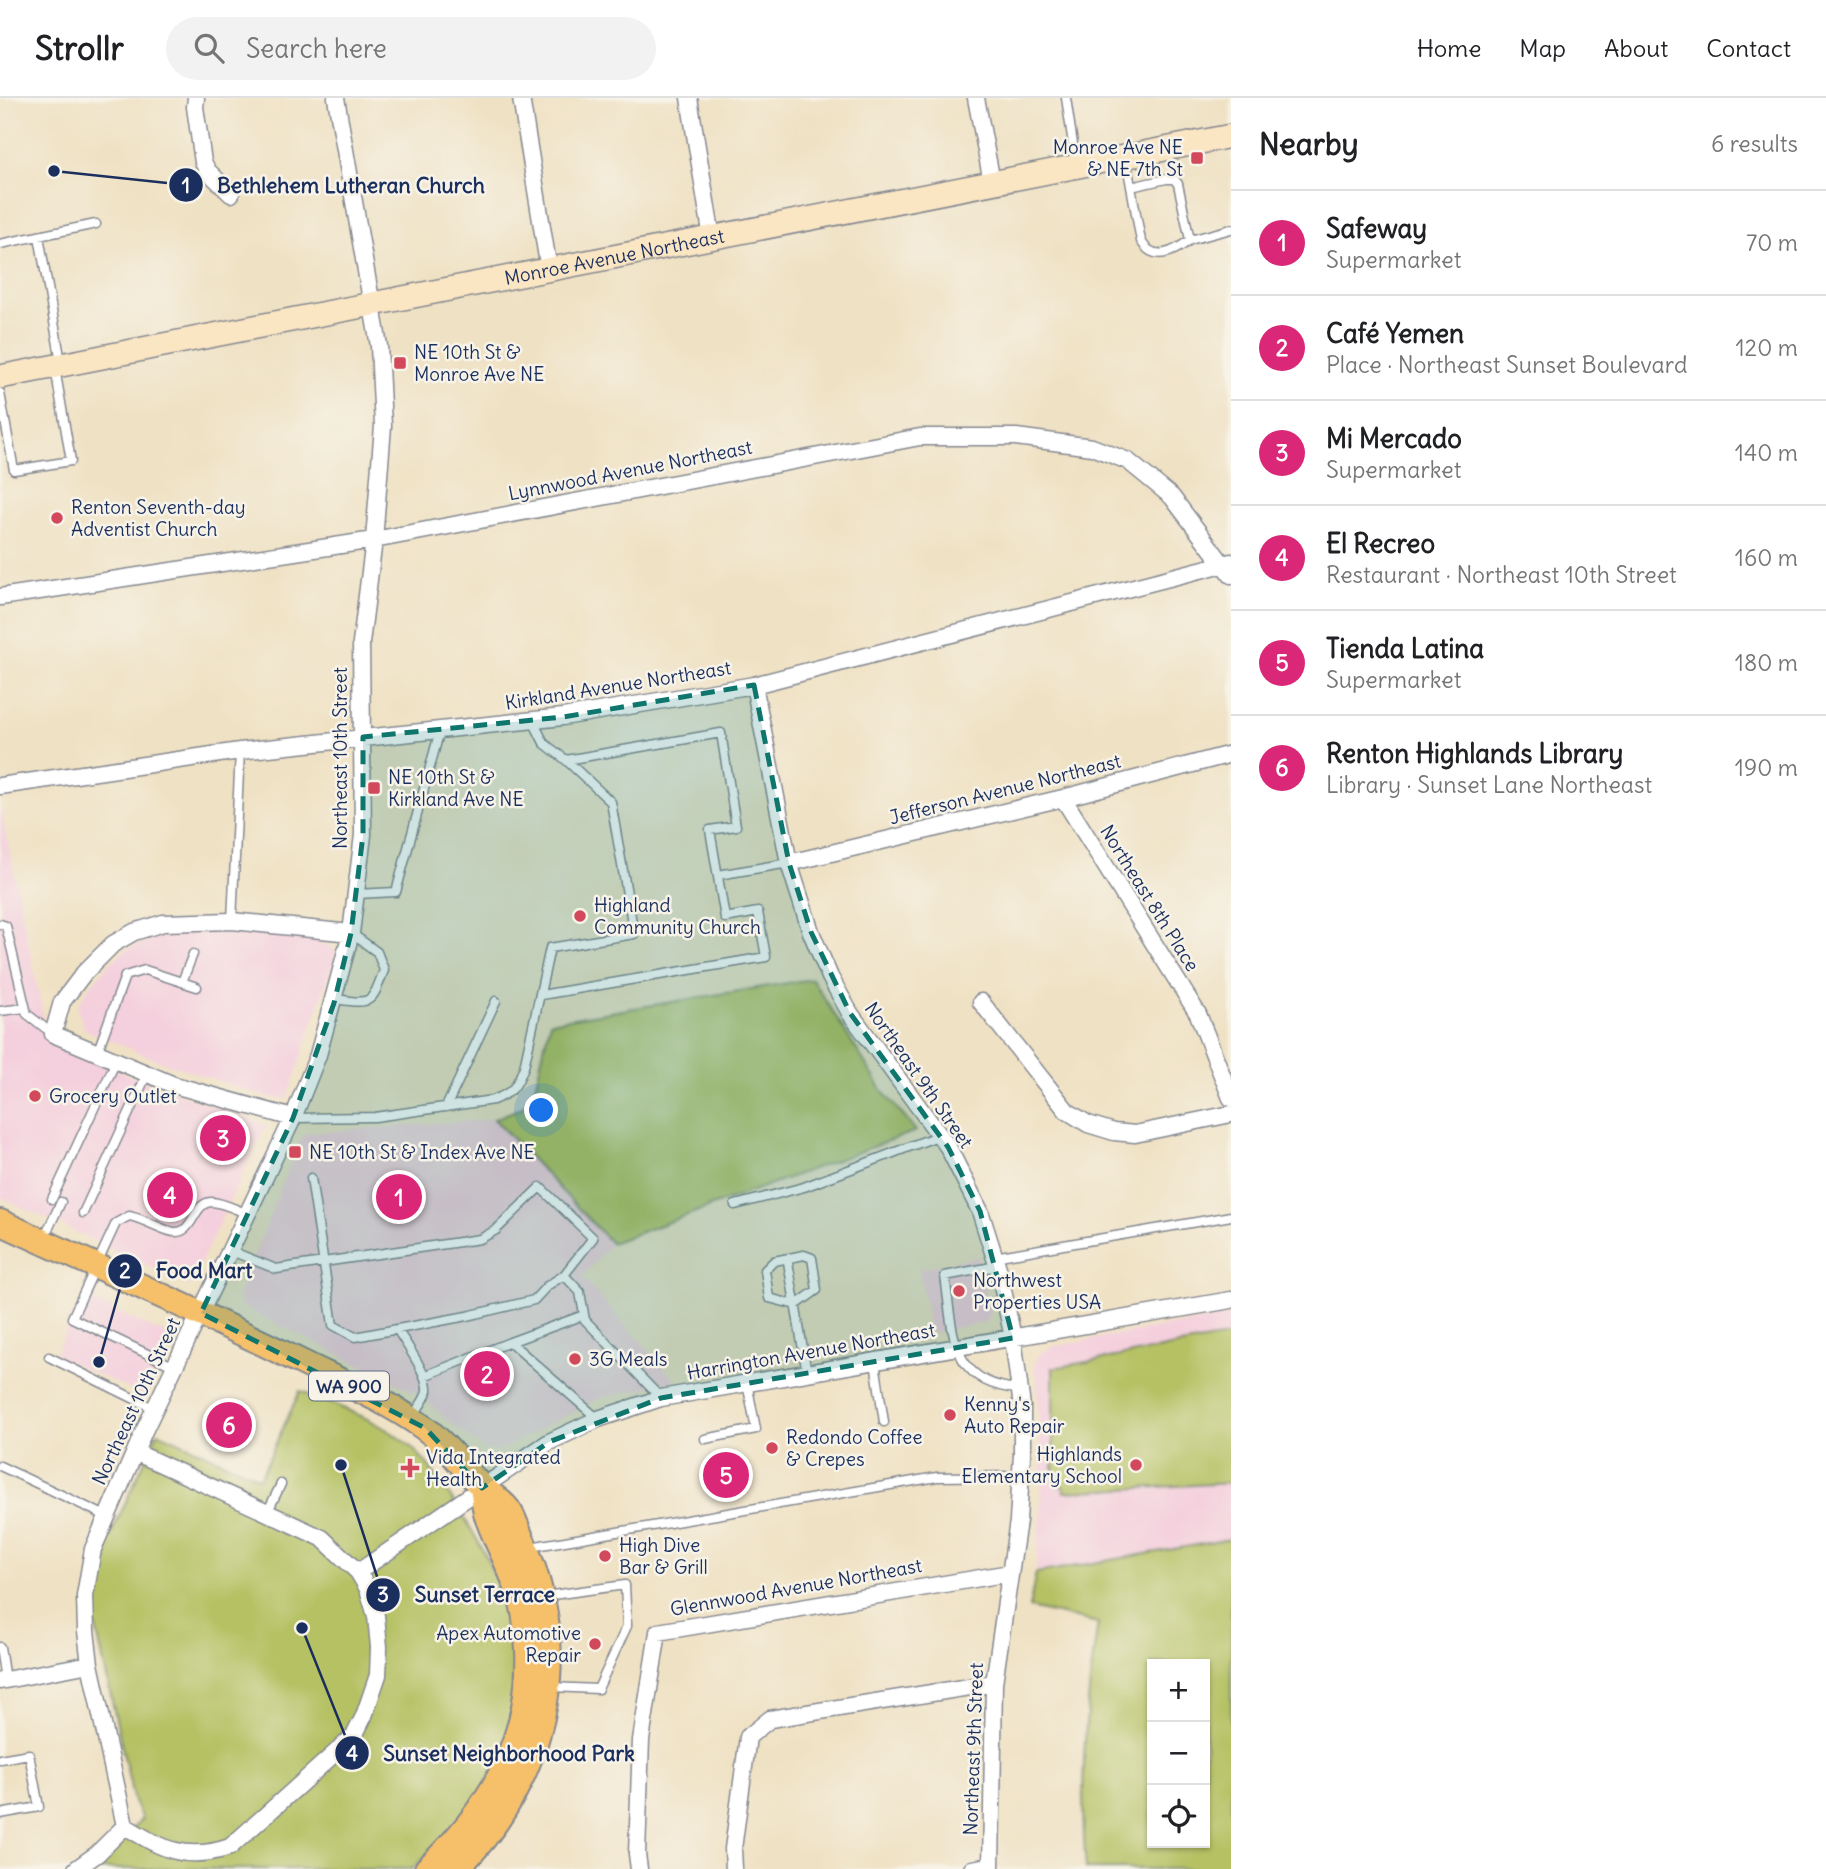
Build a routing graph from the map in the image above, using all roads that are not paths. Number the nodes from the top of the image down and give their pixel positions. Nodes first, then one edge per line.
1 (196, 98) edge
2 (336, 98) edge
3 (521, 98) edge
4 (689, 98) edge
5 (976, 98) edge
6 (1066, 98) edge
7 (1231, 136) edge
8 (1125, 156) junction
9 (1077, 165) junction
10 (992, 182) junction
11 (1131, 187) junction
12 (231, 194) dead end
13 (96, 224) dead end
14 (1231, 229) edge
15 (39, 236) junction
16 (712, 237) junction
17 (1190, 240) junction
18 (0, 244) edge
19 (549, 270) junction
20 (373, 305) junction
21 (58, 366) junction
22 (0, 377) edge
23 (0, 393) edge
24 (374, 540) junction
25 (1228, 567) edge
26 (0, 597) edge
27 (754, 685) junction
28 (533, 720) junction
29 (440, 730) junction
30 (363, 737) junction
31 (240, 751) junction
32 (1231, 754) edge
33 (566, 760) junction
34 (0, 786) edge
35 (1063, 798) junction
36 (789, 863) junction
37 (718, 876) junction
38 (356, 894) junction
39 (232, 921) junction
40 (0, 924) edge
41 (351, 933) junction
42 (193, 954) dead end
43 (182, 982) junction
44 (197, 987) dead end
45 (541, 995) junction
46 (335, 999) junction
47 (496, 1001) dead end
48 (982, 1002) dead end
49 (25, 1008) junction
50 (0, 1011) edge
51 (53, 1034) junction
52 (97, 1053) junction
53 (116, 1060) junction
54 (147, 1073) junction
55 (1231, 1098) edge
56 (446, 1107) junction
57 (1231, 1114) edge
58 (293, 1118) junction
59 (940, 1135) junction
60 (310, 1178) dead end
61 (735, 1205) dead end
62 (83, 1213) dead end
63 (248, 1214) junction
64 (1231, 1216) edge
65 (0, 1222) edge
66 (43, 1242) junction
67 (231, 1251) junction
68 (324, 1262) junction
69 (788, 1262) dead end
70 (996, 1262) junction
71 (96, 1266) junction
72 (564, 1275) junction
73 (1231, 1300) edge
74 (796, 1306) junction
75 (201, 1313) junction
76 (584, 1315) junction
77 (397, 1329) junction
78 (1013, 1338) junction
79 (510, 1342) junction
80 (956, 1348) junction
81 (49, 1357) dead end
82 (875, 1362) junction
83 (175, 1367) junction
84 (807, 1373) junction
85 (424, 1376) junction
86 (747, 1383) junction
87 (1019, 1388) junction
88 (661, 1398) junction
89 (155, 1409) junction
90 (411, 1419) junction
91 (598, 1419) junction
92 (884, 1422) dead end
93 (705, 1439) dead end
94 (135, 1451) junction
95 (0, 1466) edge
96 (1021, 1476) junction
97 (281, 1484) dead end
98 (482, 1488) junction
99 (267, 1513) junction
100 (106, 1516) junction
101 (525, 1548) junction
102 (358, 1572) junction
103 (1010, 1573) junction
104 (543, 1597) junction
105 (526, 1623) junction
106 (0, 1647) edge
107 (90, 1664) junction
108 (3, 1680) edge
109 (994, 1683) junction
110 (547, 1687) junction
111 (0, 1759) edge
112 (0, 1814) edge
113 (125, 1826) junction
114 (990, 1867) edge
115 (76, 1869) edge
116 (427, 1869) edge
117 (456, 1869) edge
118 (639, 1869) edge
119 (734, 1869) edge
120 (972, 1869) edge

1 - 12 street
2 - 20 street, Northeast 10th Street
3 - 19 street
4 - 16 street
5 - 10 street
6 - 9 lane
7 - 8 street, Monroe Avenue Northeast
8 - 9 street, Monroe Avenue Northeast
8 - 11 lane
9 - 10 street, Monroe Avenue Northeast
10 - 16 street, Monroe Avenue Northeast
11 - 17 lane
11 - 17 lane
13 - 15 lane
14 - 17 lane
15 - 18 lane
15 - 21 lane
16 - 19 street, Monroe Avenue Northeast
19 - 20 street, Monroe Avenue Northeast
20 - 21 street, Monroe Avenue Northeast
20 - 24 street, Northeast 10th Street
21 - 22 street, Monroe Avenue Northeast
21 - 23 lane
24 - 25 street, Lynnwood Avenue Northeast
24 - 26 street, Lynnwood Avenue Northeast
24 - 30 street, Northeast 10th Street
25 - 27 street, Kirkland Avenue Northeast
27 - 28 street, Kirkland Avenue Northeast
27 - 36 street, Northeast 9th Street
28 - 29 street, Kirkland Avenue Northeast
28 - 33 lane
29 - 30 street, Kirkland Avenue Northeast
29 - 38 lane
30 - 31 street, Kirkland Avenue Northeast
30 - 38 street, Northeast 10th Street
31 - 34 street, Kirkland Avenue Northeast
31 - 39 lane
32 - 35 street, Jefferson Avenue Northeast
33 - 37 lane
33 - 45 lane
35 - 36 street, Jefferson Avenue Northeast
35 - 55 street, Northeast 8th Place
36 - 37 lane
36 - 59 street, Northeast 9th Street
37 - 45 lane
38 - 41 street, Northeast 10th Street
39 - 41 street
39 - 51 street
40 - 49 lane
41 - 46 street, Northeast 10th Street
41 - 46 lane
42 - 43 lane
43 - 44 lane
43 - 52 lane
45 - 56 lane
46 - 58 street, Northeast 10th Street
47 - 56 lane
48 - 57 street
49 - 50 lane
49 - 51 lane
51 - 52 street
52 - 53 street
53 - 54 street
53 - 66 lane
54 - 58 street
54 - 62 lane
56 - 58 lane
58 - 63 street, Northeast 10th Street
59 - 61 lane
59 - 70 street, Northeast 9th Street
60 - 68 lane
63 - 67 street, Northeast 10th Street
63 - 71 lane
64 - 70 lane
65 - 66 main road, WA 900
66 - 71 main road, WA 900
67 - 68 lane
67 - 75 street, Northeast 10th Street
68 - 72 lane
68 - 77 lane
69 - 74 lane
70 - 78 street, Northeast 9th Street
70 - 80 lane
71 - 75 main road, WA 900
71 - 83 lane
72 - 76 lane
72 - 77 lane
73 - 78 street, Harrington Avenue Northeast
74 - 74 lane
74 - 84 lane
75 - 83 street, Northeast 10th Street
75 - 90 main road, WA 900
76 - 79 lane
76 - 88 lane
77 - 85 lane
78 - 80 street, Harrington Avenue Northeast
78 - 87 street, Northeast 9th Street
79 - 85 lane
79 - 91 lane
80 - 82 street, Harrington Avenue Northeast
80 - 87 lane
81 - 89 lane
82 - 84 street, Harrington Avenue Northeast
82 - 92 lane
83 - 89 street, Northeast 10th Street
84 - 86 street, Harrington Avenue Northeast
85 - 90 lane
86 - 88 street, Harrington Avenue Northeast
86 - 93 lane
87 - 96 street, Northeast 9th Street
88 - 91 street, Harrington Avenue Northeast
89 - 94 street, Northeast 10th Street
90 - 98 main road, WA 900
91 - 98 street, Harrington Avenue Northeast
94 - 99 street
94 - 100 street, Northeast 10th Street
95 - 100 lane
96 - 101 lane
96 - 103 street, Northeast 9th Street
97 - 99 lane
98 - 101 main road, WA 900
98 - 102 street, Harrington Avenue Northeast
98 - 105 main road, WA 900
99 - 102 street
100 - 107 street, Northeast 10th Street
101 - 104 main road, WA 900
102 - 113 street
103 - 109 street, Northeast 9th Street
103 - 118 street, Glennwood Avenue Northeast
104 - 110 main road, WA 900
104 - 110 lane
105 - 110 main road
105 - 116 main road, WA 900
106 - 108 lane
107 - 108 street
107 - 113 street, Northeast 10th Street
109 - 114 street, Northeast 9th Street
109 - 119 street
110 - 117 main road, WA 900
111 - 112 lane
113 - 115 street
114 - 120 street

